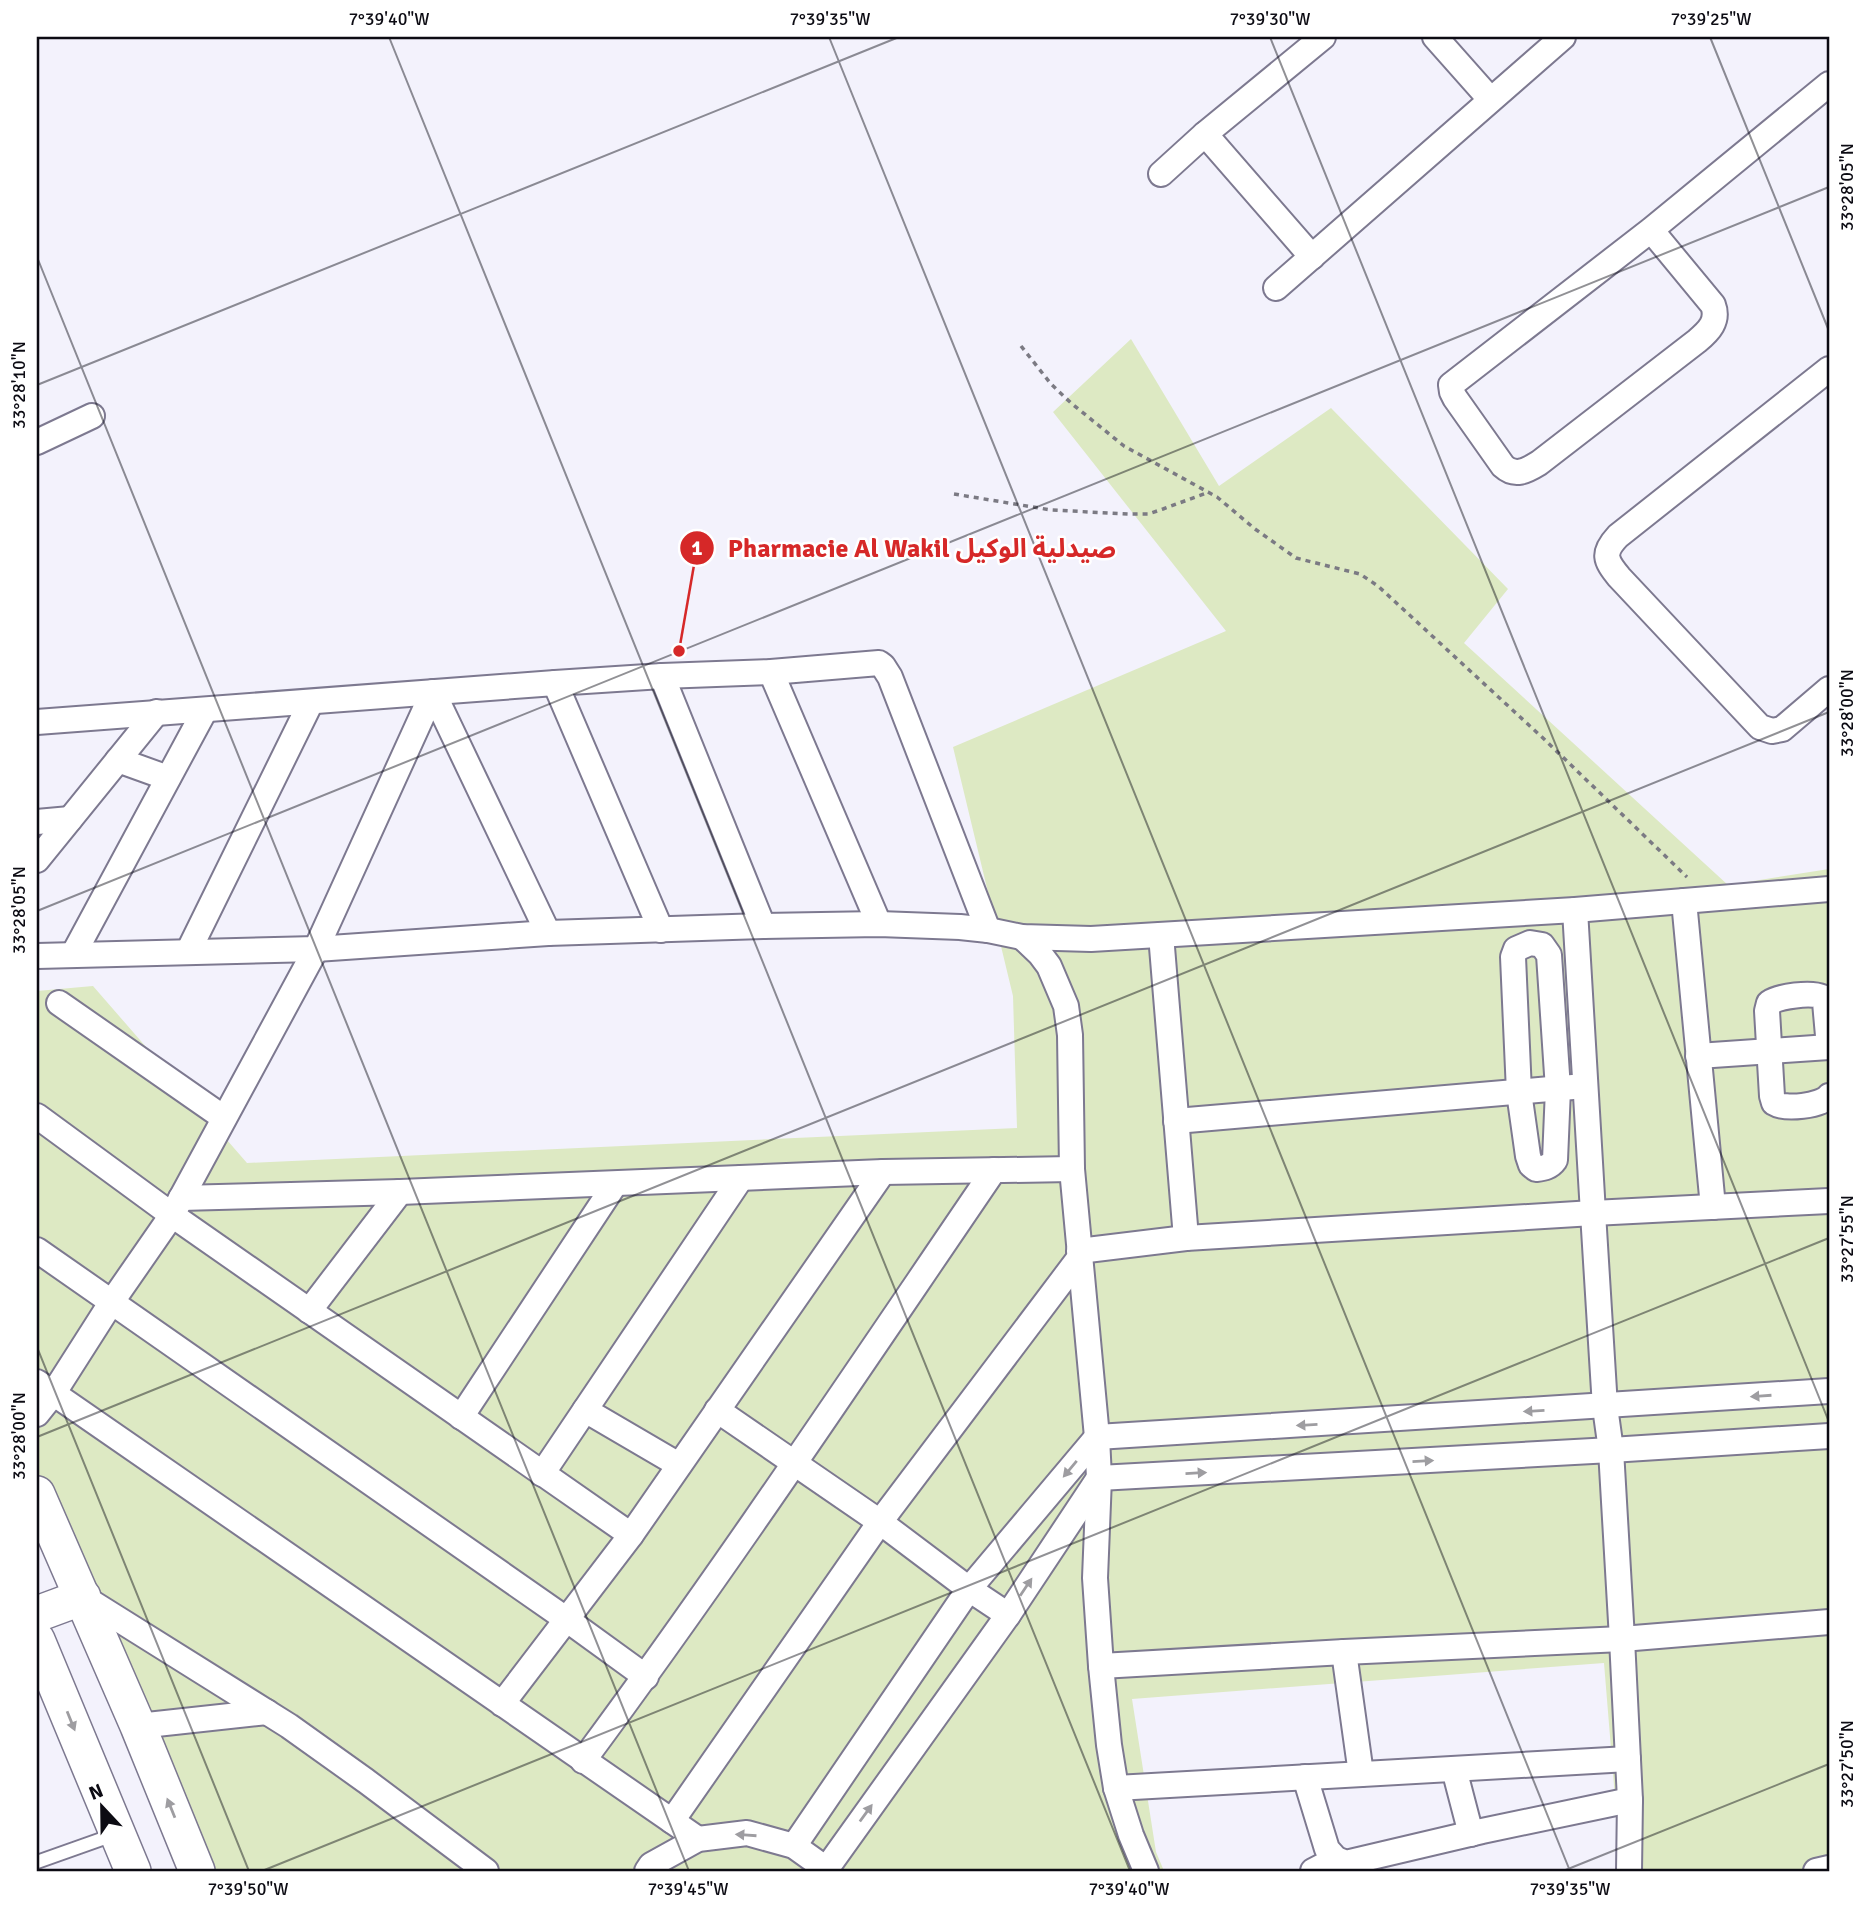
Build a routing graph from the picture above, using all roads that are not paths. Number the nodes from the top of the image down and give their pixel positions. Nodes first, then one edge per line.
1 (1323, 37) edge
2 (1435, 37) edge
3 (1563, 37) edge
4 (1829, 84) edge
5 (1490, 99) junction
6 (1205, 134) junction
7 (1161, 174) dead end
8 (1651, 230) junction
9 (1312, 257) junction
10 (1276, 288) dead end
11 (1829, 369) edge
12 (92, 416) dead end
13 (37, 442) edge
14 (771, 673) junction
15 (662, 676) junction
16 (555, 683) junction
17 (1829, 689) edge
18 (433, 692) junction
19 (312, 702) junction
20 (205, 710) junction
21 (157, 712) junction
22 (37, 722) edge
23 (118, 760) junction
24 (168, 778) junction
25 (70, 819) junction
26 (37, 822) edge
27 (37, 860) edge
28 (1829, 890) edge
29 (1696, 900) junction
30 (1574, 910) junction
31 (880, 925) junction
32 (763, 926) junction
33 (661, 930) junction
34 (988, 930) junction
35 (548, 933) junction
36 (1161, 935) junction
37 (1022, 937) junction
38 (316, 949) junction
39 (188, 952) junction
40 (73, 955) junction
41 (37, 956) edge
42 (59, 1003) dead end
43 (1829, 1047) edge
44 (1770, 1051) junction
45 (1698, 1056) junction
46 (1585, 1086) junction
47 (1558, 1089) junction
48 (1520, 1092) junction
49 (1829, 1096) edge
50 (37, 1116) edge
51 (225, 1118) junction
52 (1176, 1121) junction
53 (1072, 1169) junction
54 (994, 1170) junction
55 (883, 1172) junction
56 (741, 1178) junction
57 (615, 1184) junction
58 (400, 1192) junction
59 (1829, 1201) edge
60 (176, 1207) junction
61 (1713, 1207) junction
62 (1593, 1213) junction
63 (1186, 1238) junction
64 (37, 1250) edge
65 (1080, 1254) junction
66 (111, 1303) junction
67 (309, 1311) junction
68 (45, 1388) edge
69 (1829, 1391) edge
70 (1605, 1407) junction
71 (585, 1410) junction
72 (717, 1410) junction
73 (37, 1414) edge
74 (461, 1416) junction
75 (1829, 1436) edge
76 (1097, 1437) junction
77 (1611, 1450) junction
78 (794, 1464) junction
79 (679, 1465) junction
80 (542, 1474) junction
81 (1099, 1478) junction
82 (37, 1494) edge
83 (880, 1521) junction
84 (631, 1535) junction
85 (969, 1588) junction
86 (83, 1597) junction
87 (37, 1614) edge
88 (1008, 1615) junction
89 (566, 1619) junction
90 (1829, 1622) edge
91 (100, 1637) junction
92 (1622, 1639) junction
93 (39, 1652) edge
94 (1344, 1652) junction
95 (1101, 1666) junction
96 (646, 1677) junction
97 (502, 1704) junction
98 (267, 1712) junction
99 (138, 1726) junction
100 (1628, 1759) junction
101 (583, 1761) junction
102 (1454, 1769) junction
103 (1362, 1774) junction
104 (1305, 1777) junction
105 (1116, 1788) junction
106 (1630, 1800) junction
107 (672, 1821) junction
108 (117, 1834) junction
109 (1471, 1834) junction
110 (440, 1838) junction
111 (698, 1839) junction
112 (794, 1846) junction
113 (1336, 1859) junction
114 (37, 1862) edge
115 (1829, 1868) edge
116 (828, 1870) edge
117 (133, 1871) edge
118 (197, 1871) edge
119 (466, 1871) edge
120 (486, 1871) edge
121 (647, 1871) edge
122 (1146, 1871) edge
123 (1312, 1871) edge
124 (1629, 1871) edge
125 (1816, 1871) edge

1 - 6 street
2 - 5 street
3 - 5 street
4 - 8 street
5 - 9 street
6 - 7 street
6 - 9 street
8 - 8 street
9 - 10 street
11 - 17 street
12 - 13 street
14 - 15 street
14 - 31 street
14 - 34 street
15 - 16 street
15 - 32 street
16 - 18 street
16 - 33 street
18 - 19 street
18 - 35 street
18 - 38 street
19 - 20 street
19 - 39 street
20 - 21 street
20 - 24 street
21 - 22 street
21 - 23 street
23 - 24 street
23 - 25 street
24 - 40 street
25 - 26 street
25 - 27 street
28 - 29 street
29 - 30 street
29 - 45 street
30 - 36 street
30 - 46 street
31 - 32 street
31 - 34 street
32 - 33 street
33 - 35 street
34 - 37 street
35 - 38 street
36 - 37 street
36 - 52 street
37 - 53 street
38 - 39 street
38 - 51 street
39 - 40 street
40 - 41 street
42 - 51 street
43 - 44 street
43 - 44 street
44 - 45 street
44 - 49 street
45 - 61 street
46 - 47 street
46 - 62 street
47 - 48 street
47 - 48 street
47 - 48 street
48 - 52 street
50 - 60 street
51 - 60 street
52 - 63 street
53 - 54 street
53 - 65 street
54 - 55 street
54 - 78 street
55 - 56 street
55 - 72 street
56 - 57 street
56 - 71 street
57 - 58 street
57 - 74 street
58 - 60 street
58 - 67 street
59 - 61 street
60 - 66 street
60 - 67 street
61 - 62 street
62 - 63 street
62 - 70 street
63 - 65 street
64 - 66 street
65 - 76 street
65 - 83 street
66 - 68 street
66 - 89 street
67 - 74 street
68 - 73 street
68 - 97 street
69 -> 70 street
70 -> 76 street
70 - 77 street
71 - 79 street
71 - 80 street
72 - 78 street
72 - 79 street
74 - 80 street
75 - 77 street
76 - 81 street
76 -> 85 street
81 -> 77 street
77 - 92 street
78 - 83 street
78 - 96 street
79 - 84 street
80 - 84 street
88 -> 81 street
81 - 95 street
82 - 86 street
83 - 85 street
83 - 107 street
84 - 89 street
85 - 88 street
85 - 112 street
86 - 87 street
86 - 91 street
86 - 98 street
116 -> 88 street
89 - 96 street
89 - 97 street
90 - 92 street
91 - 93 street
91 - 99 street
92 - 94 street
92 - 100 street
93 -> 108 street
94 - 95 street
94 - 103 street
95 - 105 street
96 - 101 street
97 - 101 street
98 - 99 street
98 - 110 street
118 -> 99 street
100 - 102 street
100 - 106 street
101 - 107 street
102 - 103 street
102 - 109 street
103 - 104 street
104 - 105 street
104 - 113 street
105 - 122 street
106 - 109 street
106 - 124 street
107 - 111 street
108 - 114 lane
108 - 117 street
109 - 113 street
110 - 119 street
110 - 120 street
112 -> 111 street
111 - 121 street
112 - 116 street
113 - 123 street
115 - 125 street

